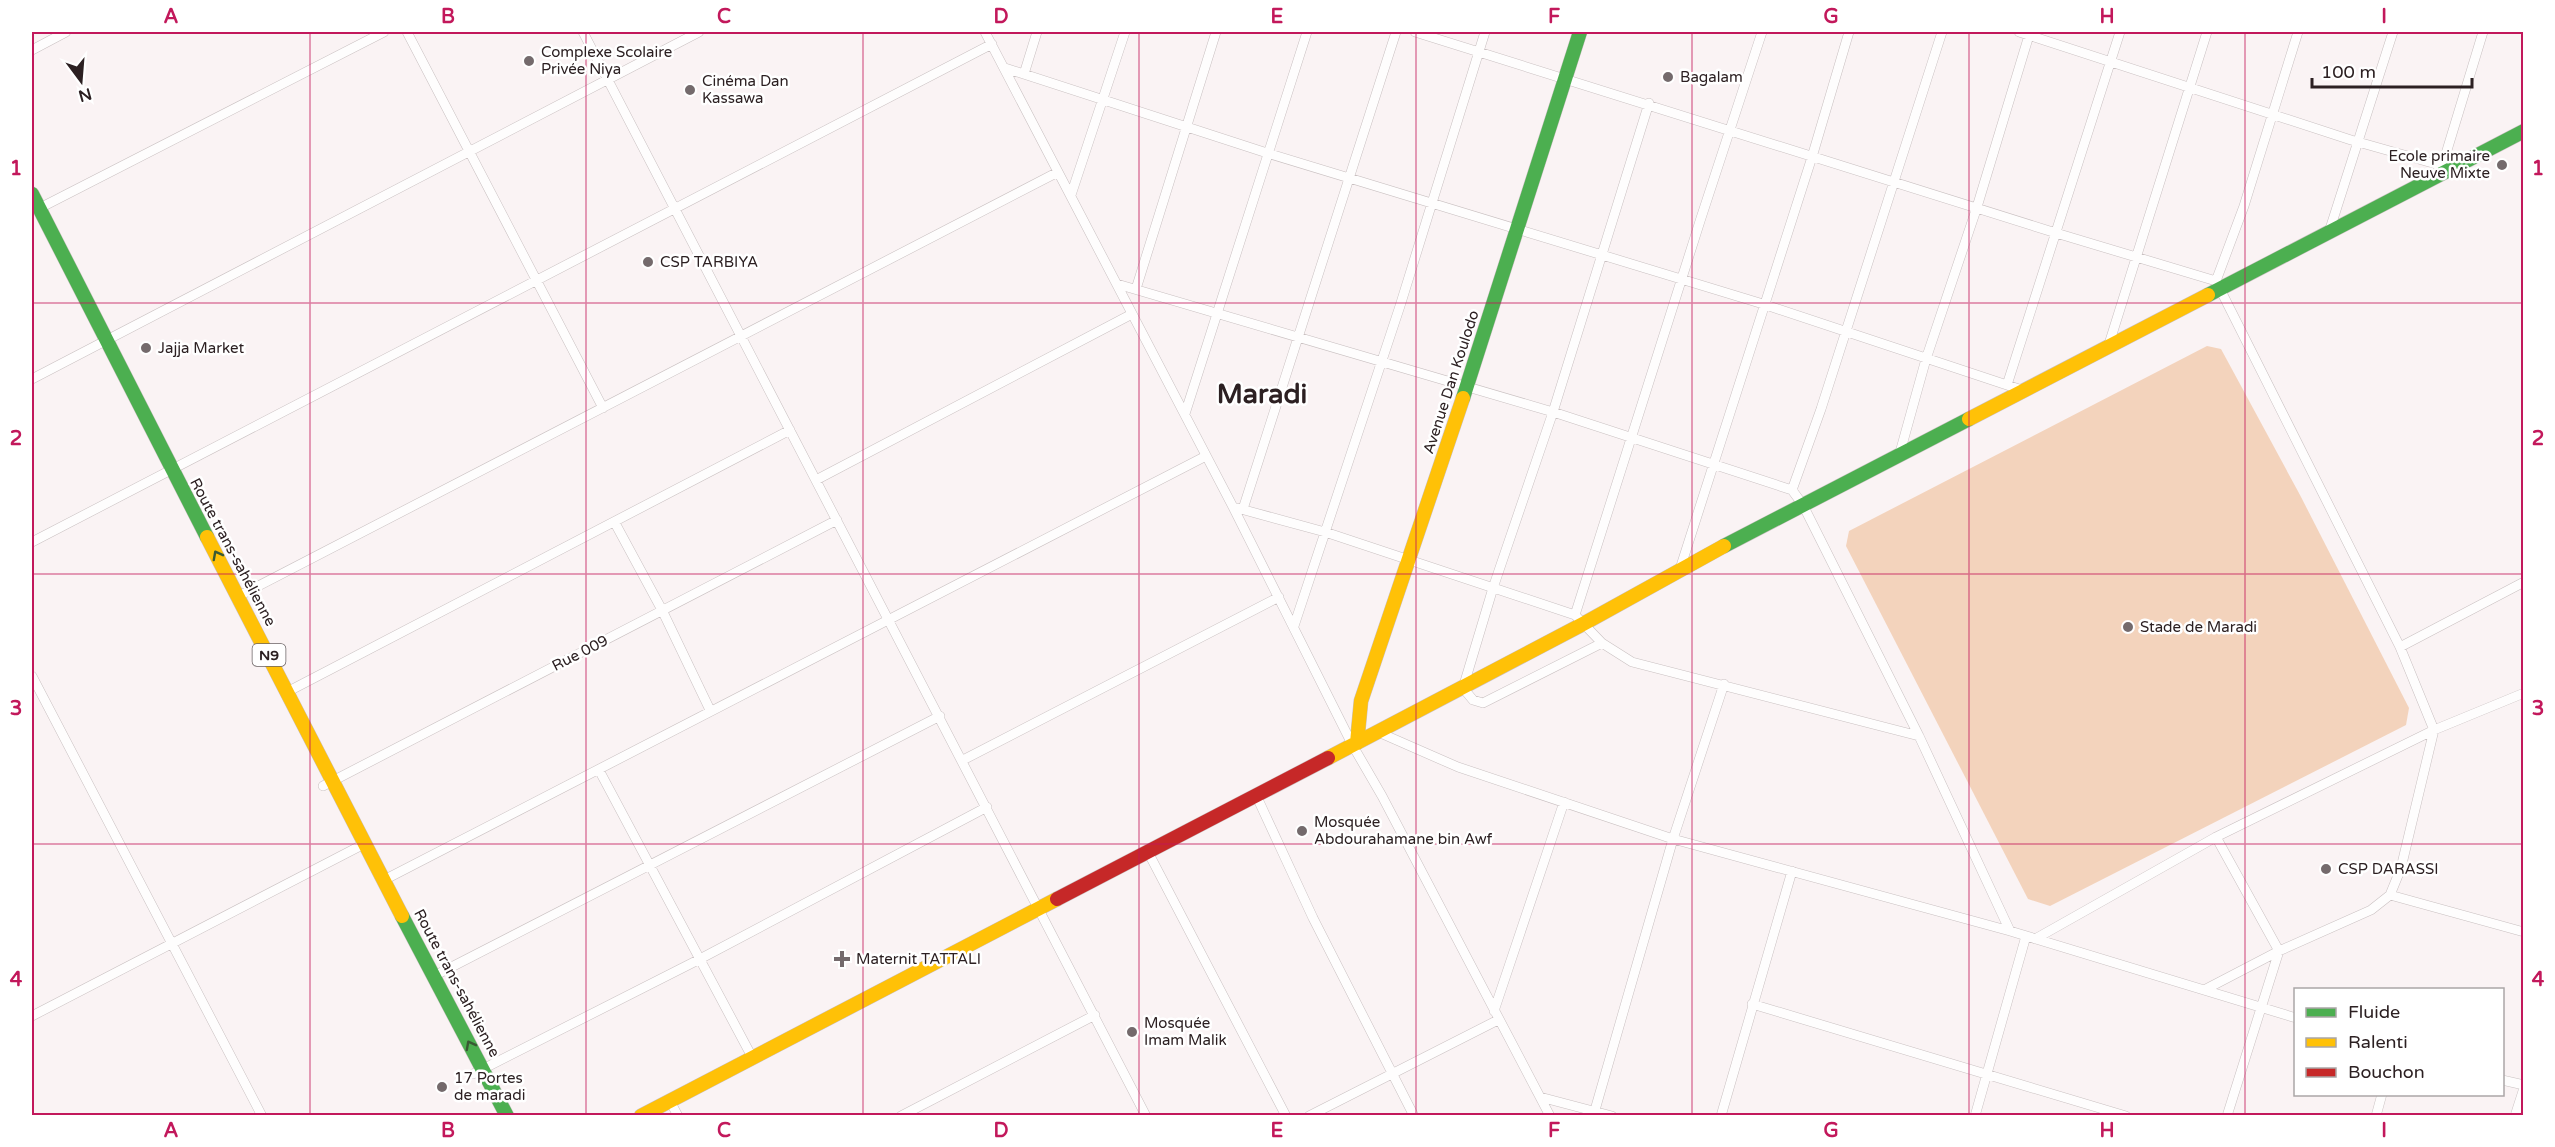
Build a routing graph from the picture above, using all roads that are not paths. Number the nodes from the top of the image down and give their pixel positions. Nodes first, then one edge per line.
1 (66, 32) edge
2 (384, 32) edge
3 (407, 32) edge
4 (583, 32) edge
5 (699, 32) edge
6 (985, 32) edge
7 (1037, 32) edge
8 (1125, 32) edge
9 (1216, 32) edge
10 (1307, 32) edge
11 (1396, 32) edge
12 (1415, 32) edge
13 (1485, 32) edge
14 (1580, 32) edge
15 (1762, 32) edge
16 (1849, 32) edge
17 (1942, 32) edge
18 (2120, 32) edge
19 (2207, 32) edge
20 (2298, 32) edge
21 (2393, 32) edge
22 (2483, 32) edge
23 (2026, 33) edge
24 (992, 44) junction
25 (32, 50) edge
26 (1479, 51) junction
27 (2111, 62) junction
28 (1005, 68) junction
29 (1024, 74) junction
30 (1566, 78) junction
31 (608, 79) junction
32 (2189, 88) junction
33 (1102, 100) junction
34 (1649, 104) junction
35 (2274, 115) junction
36 (1186, 127) junction
37 (1730, 130) junction
38 (2523, 131) edge
39 (2358, 142) junction
40 (468, 152) junction
41 (1267, 153) junction
42 (1812, 157) junction
43 (2441, 170) junction
44 (1058, 172) junction
45 (1349, 177) junction
46 (1893, 181) junction
47 (32, 194) edge
48 (1071, 195) junction
49 (1433, 201) junction
50 (1977, 207) junction
51 (675, 210) junction
52 (34, 213) edge
53 (1518, 229) junction
54 (2329, 232) junction
55 (2056, 233) junction
56 (1603, 255) junction
57 (2136, 256) junction
58 (1682, 278) junction
59 (536, 280) junction
60 (1117, 284) junction
61 (2218, 285) junction
62 (1136, 289) junction
63 (1763, 304) junction
64 (1132, 314) junction
65 (1215, 314) junction
66 (1846, 332) junction
67 (743, 337) junction
68 (1299, 338) junction
69 (100, 343) junction
70 (2109, 344) junction
71 (1926, 359) junction
72 (1382, 360) junction
73 (32, 379) edge
74 (2007, 385) junction
75 (1467, 386) junction
76 (2022, 390) junction
77 (603, 408) junction
78 (1553, 412) junction
79 (1185, 414) junction
80 (790, 430) junction
81 (1632, 438) junction
82 (1206, 456) junction
83 (1899, 456) junction
84 (1712, 464) junction
85 (166, 471) junction
86 (816, 480) junction
87 (1792, 490) junction
88 (1803, 505) junction
89 (1238, 508) junction
90 (837, 520) junction
91 (615, 523) junction
92 (1325, 532) junction
93 (32, 542) edge
94 (1410, 560) junction
95 (1680, 569) junction
96 (2523, 582) edge
97 (1492, 588) junction
98 (239, 596) junction
99 (1279, 597) junction
100 (662, 610) junction
101 (889, 618) junction
102 (1579, 620) junction
103 (1294, 626) junction
104 (1602, 643) junction
105 (2400, 647) junction
106 (32, 676) edge
107 (1724, 684) junction
108 (1463, 688) junction
109 (287, 692) junction
110 (2523, 693) edge
111 (710, 710) junction
112 (940, 716) junction
113 (2434, 730) junction
114 (1378, 732) junction
115 (1919, 736) junction
116 (1355, 745) junction
117 (963, 760) junction
118 (599, 770) junction
119 (328, 783) junction
120 (1256, 795) junction
121 (1564, 802) junction
122 (987, 807) junction
123 (2216, 837) junction
124 (1673, 839) junction
125 (360, 846) junction
126 (1148, 852) junction
127 (649, 866) junction
128 (1792, 871) junction
129 (384, 880) junction
130 (2390, 895) junction
131 (1039, 908) junction
132 (2010, 931) junction
133 (2523, 932) edge
134 (2031, 937) junction
135 (174, 944) junction
136 (2279, 951) junction
137 (698, 960) junction
138 (434, 976) junction
139 (2206, 989) junction
140 (1752, 1004) junction
141 (2262, 1007) junction
142 (1496, 1015) junction
143 (32, 1016) edge
144 (1095, 1016) junction
145 (2294, 1018) edge
146 (752, 1057) junction
147 (478, 1071) junction
148 (1392, 1074) junction
149 (1987, 1075) junction
150 (2504, 1081) edge
151 (2523, 1087) edge
152 (2382, 1096) edge
153 (1540, 1097) junction
154 (670, 1101) junction
155 (1595, 1110) junction
156 (912, 1113) edge
157 (1144, 1113) edge
158 (262, 1116) edge
159 (494, 1116) edge
160 (507, 1116) edge
161 (641, 1116) edge
162 (678, 1116) edge
163 (901, 1116) edge
164 (1133, 1116) edge
165 (1286, 1116) edge
166 (1308, 1116) edge
167 (1414, 1116) edge
168 (1550, 1116) edge
169 (1612, 1116) edge
170 (1721, 1116) edge
171 (1975, 1116) edge
172 (2126, 1116) edge
173 (2227, 1116) edge
174 (2376, 1116) edge
175 (2515, 1116) edge

1 - 25 street
2 - 52 street
3 - 40 street
4 - 31 street
5 - 31 street
6 - 24 street
7 - 29 street
8 - 33 street
9 - 36 street
10 - 41 street
11 - 45 street
12 - 26 street
13 - 26 street
14 - 30 main road, Avenue Dan Koulodo
15 - 37 street
16 - 42 street
17 - 46 street
18 - 27 street
19 - 32 street
20 - 35 street
21 - 39 street
22 - 43 street
23 - 27 street
23 - 50 street
24 - 28 street
24 - 51 street
26 - 30 street
26 - 49 street
27 - 32 street
27 - 55 street
28 - 29 street
28 - 44 street
29 - 33 street
30 - 34 street
30 - 53 main road, Avenue Dan Koulodo
31 - 40 street
31 - 51 street
32 - 35 street
32 - 57 street
33 - 36 street
33 - 48 street
34 - 37 street
34 - 56 street
35 - 39 street
35 - 61 street
36 - 41 street
36 - 62 street
37 - 42 street
37 - 58 street
38 - 43 main road
39 - 43 street
39 - 54 street
40 - 59 street
40 - 69 street
41 - 45 street
41 - 65 street
42 - 46 street
42 - 63 street
43 - 54 main road
44 - 48 street
44 - 67 street
45 - 49 street
45 - 68 street
46 - 50 street
46 - 66 street
47 - 52 main road, Route trans-sahélienne / N9
48 - 60 street
49 - 53 street
49 - 72 street
50 - 55 street
50 - 71 street
51 - 59 street
51 - 67 street
52 - 69 main road, Route trans-sahélienne / N9
53 - 56 street
53 - 75 main road, Avenue Dan Koulodo
54 - 61 main road
55 - 57 street
55 - 74 street
56 - 58 street
56 - 78 street
57 - 61 street
57 - 70 street
58 - 63 street
58 - 81 street
59 - 77 street
59 - 85 street
60 - 62 street
60 - 64 street
61 - 70 main road
61 - 105 street
62 - 65 street
63 - 66 street
63 - 84 street
64 - 79 street
64 - 86 street
65 - 68 street
65 - 79 street
66 - 71 street
66 - 87 street
67 - 77 street
67 - 80 street
68 - 72 street
68 - 89 street
69 - 73 street
69 - 85 main road, Route trans-sahélienne / N9
70 - 76 main road
71 - 74 street
71 - 83 street
72 - 75 street
72 - 92 street
74 - 76 street
75 - 78 street
75 - 94 main road, Avenue Dan Koulodo
76 - 83 main road
77 - 98 street
78 - 81 street
78 - 97 street
79 - 82 street
80 - 86 street
80 - 91 street
81 - 84 street
81 - 102 street
82 - 89 street
82 - 101 street
83 - 88 main road
84 - 87 street
84 - 95 street
85 - 93 street
98 -> 85 main road, Route trans-sahélienne / N9
85 - 119 main road, Route trans-sahélienne / N9
86 - 90 street
87 - 88 street
88 - 95 main road
88 - 115 street
89 - 92 street
89 - 99 street
90 - 100 street, Rue 009
90 - 101 street
91 - 100 street
91 - 109 street
92 - 94 street
92 - 103 street
94 - 97 street
94 - 116 main road, Avenue Dan Koulodo
95 - 102 main road
96 - 105 street
97 - 102 street
97 - 108 street
98 - 109 main road, Route trans-sahélienne / N9
99 - 103 street
99 - 117 street
100 - 111 street
100 - 119 street, Rue 009
101 - 111 street
101 - 112 street
102 - 104 street
102 - 108 main road
103 - 116 street
104 - 107 street
104 - 108 street
105 - 113 street
106 - 135 street
107 - 115 street
107 - 124 street
108 - 114 main road
109 - 119 main road, Route trans-sahélienne / N9
110 - 113 street
111 - 118 street
112 - 117 street
112 - 127 street
113 - 123 street
113 - 130 street
114 - 116 main road
114 - 121 street
115 - 132 street
116 - 120 main road
116 - 142 street
117 - 122 street
118 - 127 street
118 - 129 street
119 - 125 main road, Route trans-sahélienne / N9
120 - 126 main road
120 - 148 street
121 - 124 street
121 - 142 street
122 - 131 street
122 - 137 street
123 - 134 street
123 - 136 street
124 - 128 street
124 - 155 street
125 - 129 main road, Route trans-sahélienne / N9
125 - 135 street
125 - 147 main road, Route trans-sahélienne / N9
126 - 131 main road
126 - 165 street
127 - 137 street
127 - 138 street
128 - 132 street
128 - 140 street
129 - 138 main road, Route trans-sahélienne / N9
130 - 133 street
130 - 136 street
131 - 144 street
131 - 146 main road
132 - 134 street
134 - 139 street
134 - 149 street
135 - 143 street
135 - 158 street
136 - 139 street
136 - 141 street
137 - 146 street
137 - 147 street
147 -> 138 main road, Route trans-sahélienne / N9
139 - 141 street
140 - 149 street
140 - 170 street
141 - 145 street
141 - 173 street
142 - 148 street
142 - 153 street
144 - 156 street
144 - 157 street
146 - 154 main road
147 - 159 main road, Route trans-sahélienne / N9
147 - 160 main road, Route trans-sahélienne / N9
148 - 166 street
148 - 167 street
149 - 171 street
149 - 172 street
150 - 151 street
151 - 175 street
152 - 174 street
153 - 155 street
153 - 168 street
154 - 161 main road
154 - 162 street
155 - 169 street
156 - 163 street
157 - 164 street

